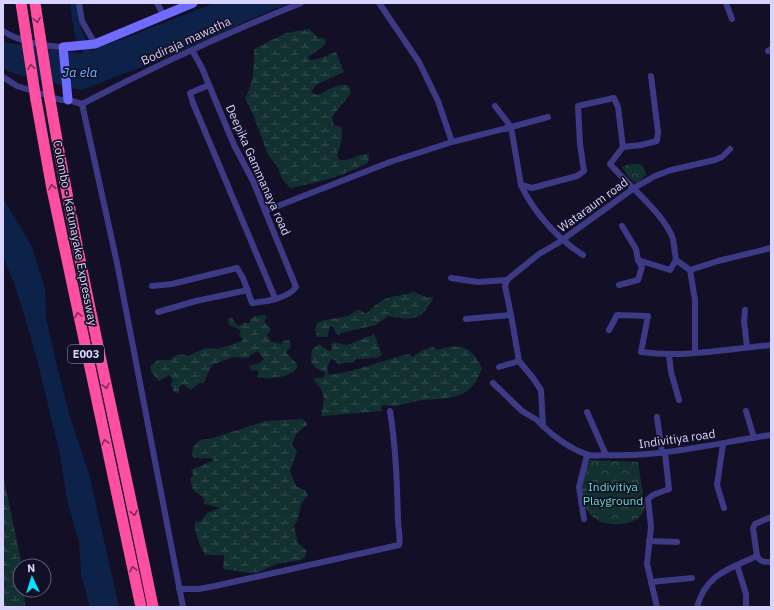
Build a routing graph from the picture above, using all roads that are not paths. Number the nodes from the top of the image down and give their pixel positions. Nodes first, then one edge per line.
1 (21, 3) edge
2 (35, 3) edge
3 (79, 3) edge
4 (157, 3) edge
5 (193, 3) edge
6 (301, 3) edge
7 (379, 3) edge
8 (726, 3) edge
9 (164, 16) junction
10 (732, 19) dead end
11 (3, 31) edge
12 (92, 45) junction
13 (63, 47) junction
14 (192, 50) junction
15 (651, 76) dead end
16 (3, 77) edge
17 (209, 85) junction
18 (68, 100) junction
19 (82, 104) junction
20 (495, 106) dead end
21 (548, 117) dead end
22 (509, 128) junction
23 (452, 142) junction
24 (622, 147) junction
25 (730, 148) dead end
26 (521, 186) junction
27 (634, 188) junction
28 (265, 211) junction
29 (622, 226) dead end
30 (564, 239) junction
31 (771, 248) edge
32 (583, 255) dead end
33 (638, 260) junction
34 (676, 260) junction
35 (690, 270) junction
36 (451, 278) dead end
37 (507, 280) junction
38 (619, 285) dead end
39 (152, 286) dead end
40 (248, 290) junction
41 (275, 298) junction
42 (745, 310) dead end
43 (158, 312) dead end
44 (511, 315) junction
45 (466, 319) dead end
46 (610, 330) dead end
47 (771, 345) edge
48 (747, 347) junction
49 (695, 352) junction
50 (669, 355) junction
51 (519, 361) junction
52 (499, 367) dead end
53 (493, 382) dead end
54 (679, 400) dead end
55 (390, 411) dead end
56 (746, 411) dead end
57 (587, 412) dead end
58 (657, 417) dead end
59 (542, 426) junction
60 (771, 435) edge
61 (754, 438) junction
62 (724, 444) junction
63 (663, 453) junction
64 (587, 455) junction
65 (606, 455) junction
66 (724, 508) dead end
67 (771, 517) edge
68 (584, 519) dead end
69 (649, 541) junction
70 (677, 542) dead end
71 (757, 556) junction
72 (771, 562) edge
73 (736, 565) junction
74 (692, 578) dead end
75 (651, 582) junction
76 (179, 589) junction
77 (141, 607) edge
78 (153, 607) edge
79 (183, 607) edge
80 (657, 607) edge
81 (697, 607) edge
82 (746, 607) edge

77 -> 1 highway, Colombo - Katunayake Expressway / E003, bridge
2 -> 78 highway, Colombo - Katunayake Expressway / E003, bridge
3 - 12 street
4 - 9 street
5 - 9 street
6 - 14 street, Bodiraja mawatha
7 - 23 street
8 - 10 street
9 - 12 street
11 - 13 street
12 - 13 street
13 - 18 street
14 - 17 street, Deepika Gammanaya road
14 - 19 street, Bodiraja mawatha
15 - 24 street
16 - 18 street
17 - 28 street, Deepika Gammanaya road
17 - 41 street
18 - 19 street
19 - 76 street
20 - 22 street
21 - 22 street
22 - 23 street
22 - 26 street
23 - 28 street
24 - 26 street
24 - 27 street
25 - 27 street, Wataraum road
26 - 30 street
27 - 30 street, Wataraum road
27 - 34 street
28 - 41 street, Deepika Gammanaya road
29 - 33 street
30 - 32 street
30 - 37 street, Wataraum road
31 - 35 street
33 - 34 street
33 - 38 street
34 - 35 street
35 - 49 street
36 - 37 street
37 - 44 street
39 - 40 street, Deepika Gammanaya road
40 - 41 street, Deepika Gammanaya road
40 - 43 street
42 - 48 street
44 - 45 street
44 - 51 street
46 - 50 street
47 - 48 street
48 - 49 street
49 - 50 street
50 - 54 street
51 - 52 street
51 - 59 street
53 - 59 street, Indivitiya road
55 - 76 street
56 - 61 street
57 - 65 street
58 - 63 street
59 - 64 street, Indivitiya road
60 - 61 street, Indivitiya road
61 - 62 street, Indivitiya road
62 - 63 street, Indivitiya road
62 - 66 street
63 - 65 street, Indivitiya road
63 - 69 street
64 - 65 street, Indivitiya road
64 - 68 street
67 - 71 street
69 - 70 street
69 - 75 street
71 - 72 street
71 - 73 street
73 - 81 street
73 - 82 street
74 - 75 street
75 - 80 street
76 - 79 street

